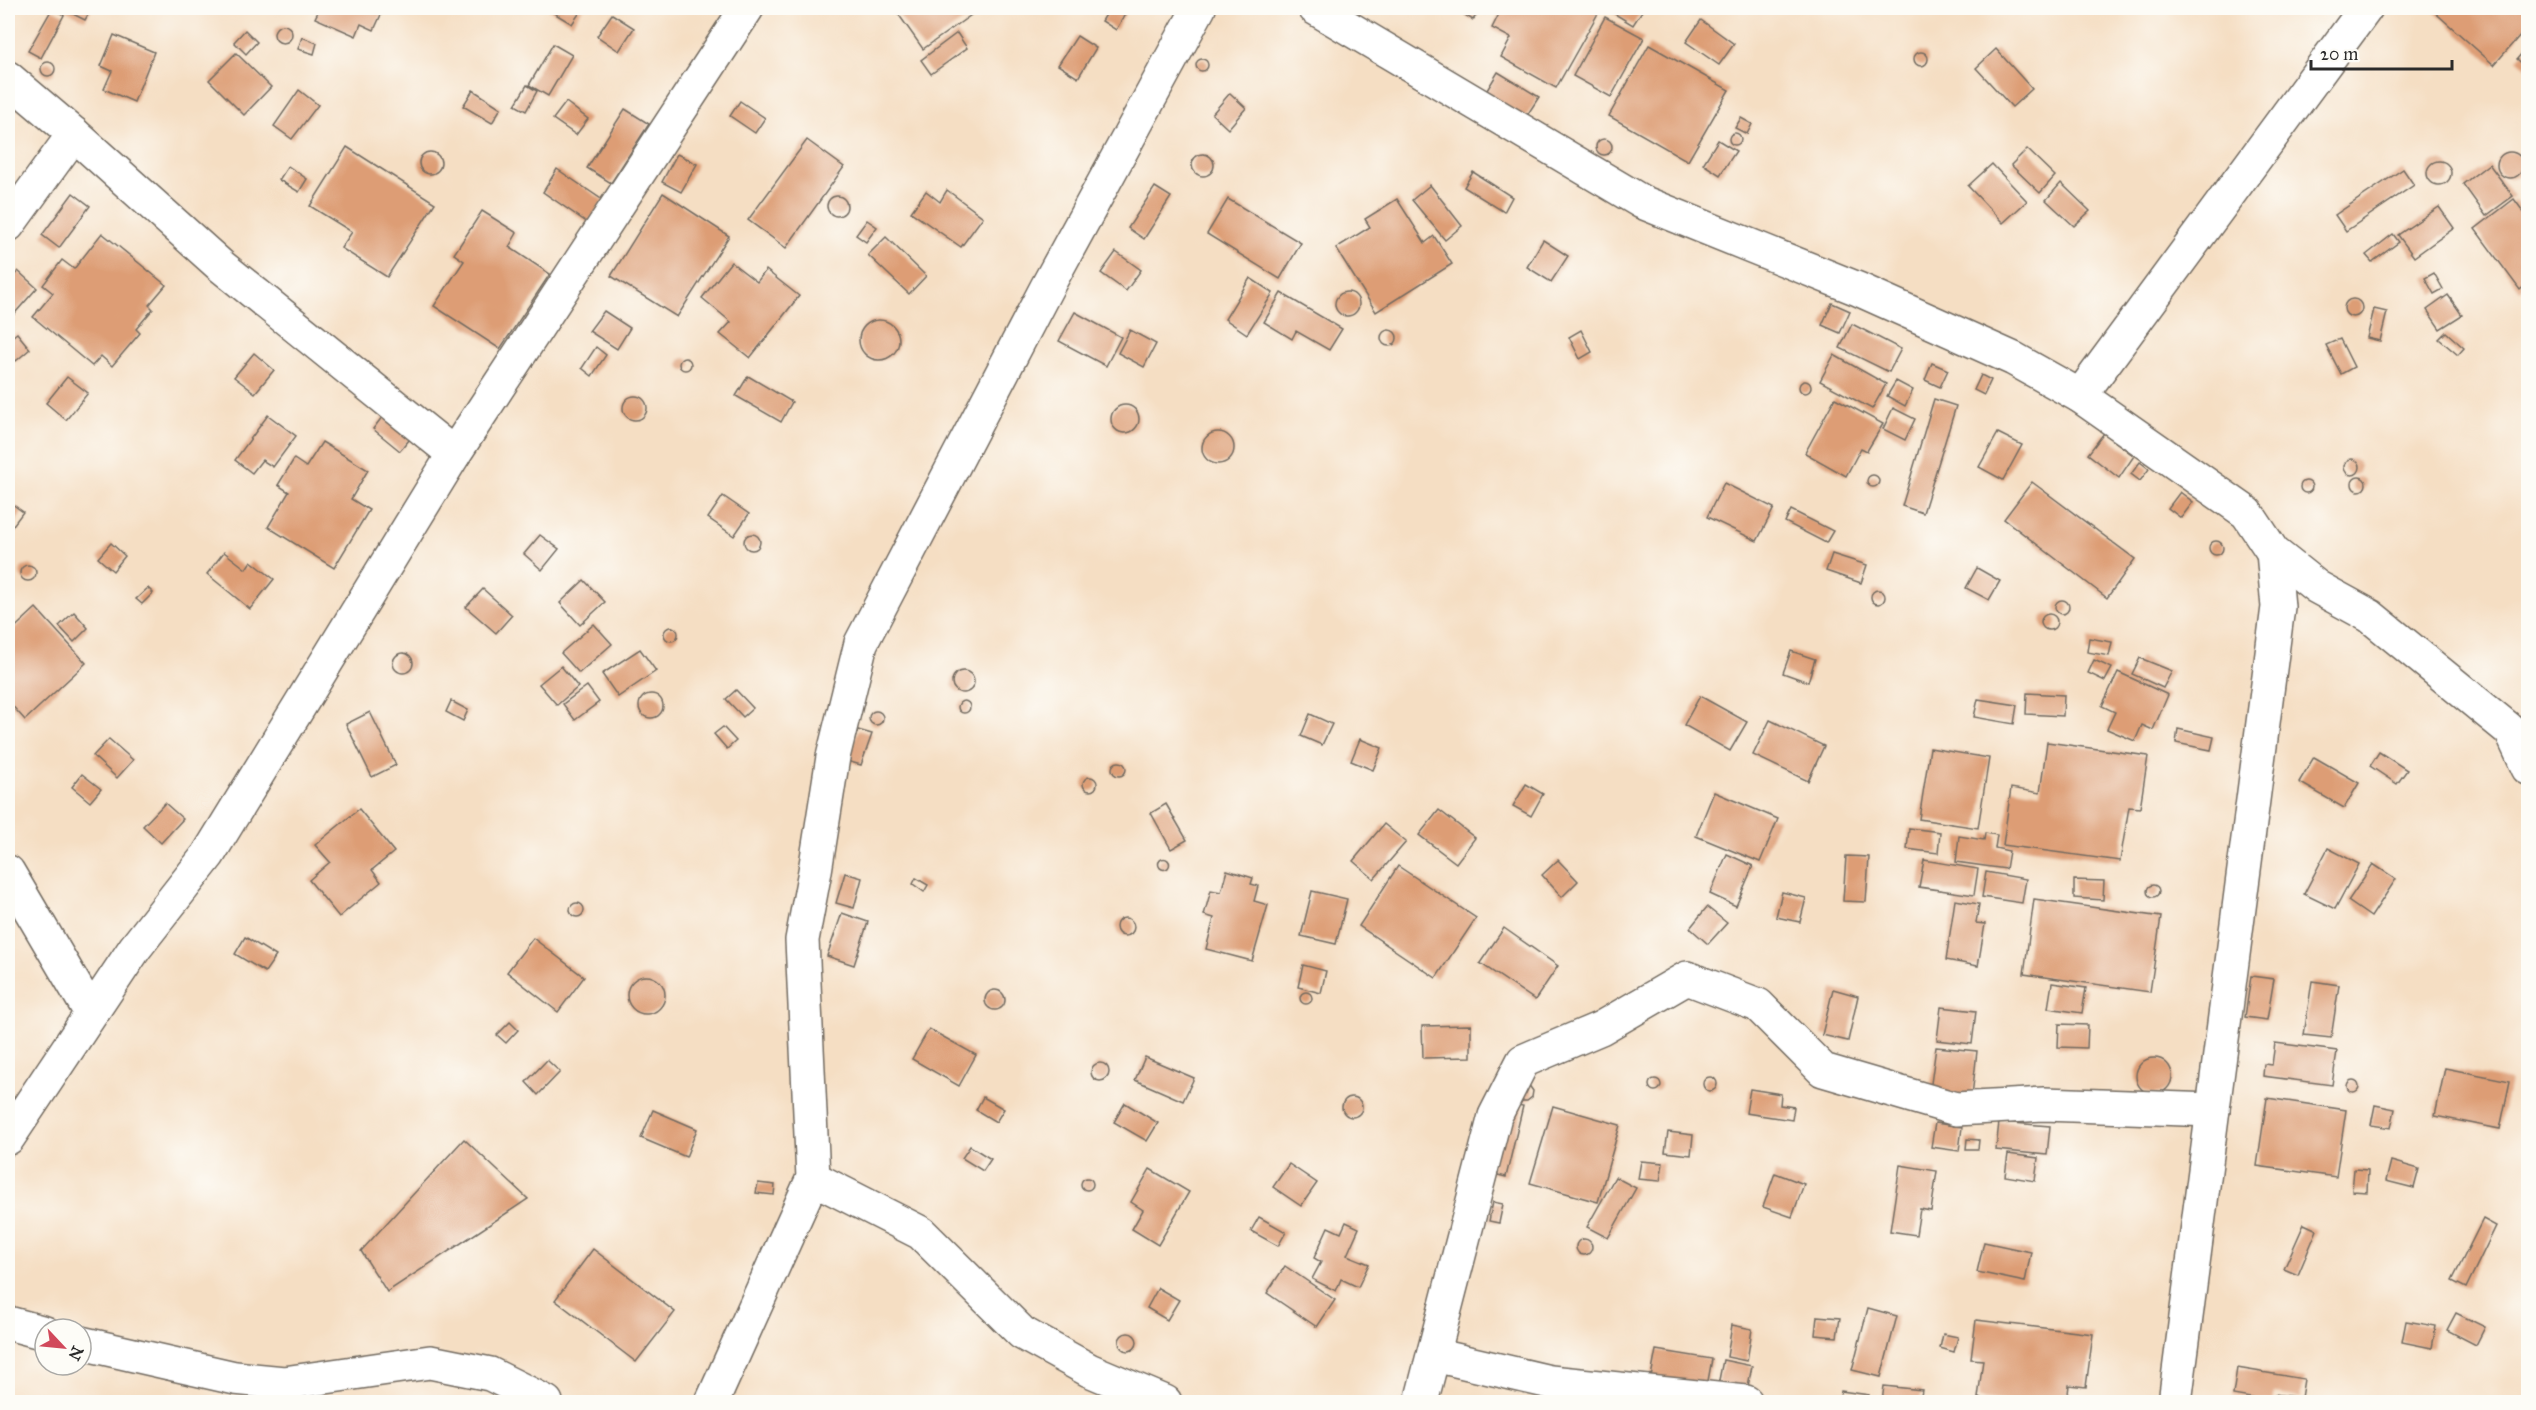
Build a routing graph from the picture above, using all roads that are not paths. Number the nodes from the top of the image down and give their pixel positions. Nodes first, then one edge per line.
1 (747, 8) edge
2 (1199, 8) edge
3 (1315, 8) edge
4 (2366, 8) edge
5 (8, 78) edge
6 (74, 134) junction
7 (8, 225) edge
8 (2080, 396) junction
9 (454, 454) junction
10 (2273, 552) junction
11 (2529, 768) edge
12 (8, 872) edge
13 (91, 1013) junction
14 (2212, 1110) junction
15 (8, 1138) edge
16 (813, 1178) junction
17 (8, 1323) edge
18 (33, 1330) edge
19 (93, 1346) edge
20 (1434, 1355) junction
21 (546, 1402) edge
22 (712, 1402) edge
23 (1165, 1402) edge
24 (1421, 1402) edge
25 (1746, 1402) edge
26 (2175, 1402) edge

1 - 9 street
2 - 16 street
3 - 8 street
4 - 8 street
5 - 6 street
6 - 7 street
6 - 9 street
8 - 10 street
9 - 13 street
10 - 11 street
10 - 14 street
12 - 13 street
13 - 15 street
14 - 20 street
14 - 26 street
16 - 22 street
16 - 23 street
17 - 18 street
19 - 21 street
20 - 24 street
20 - 25 street

